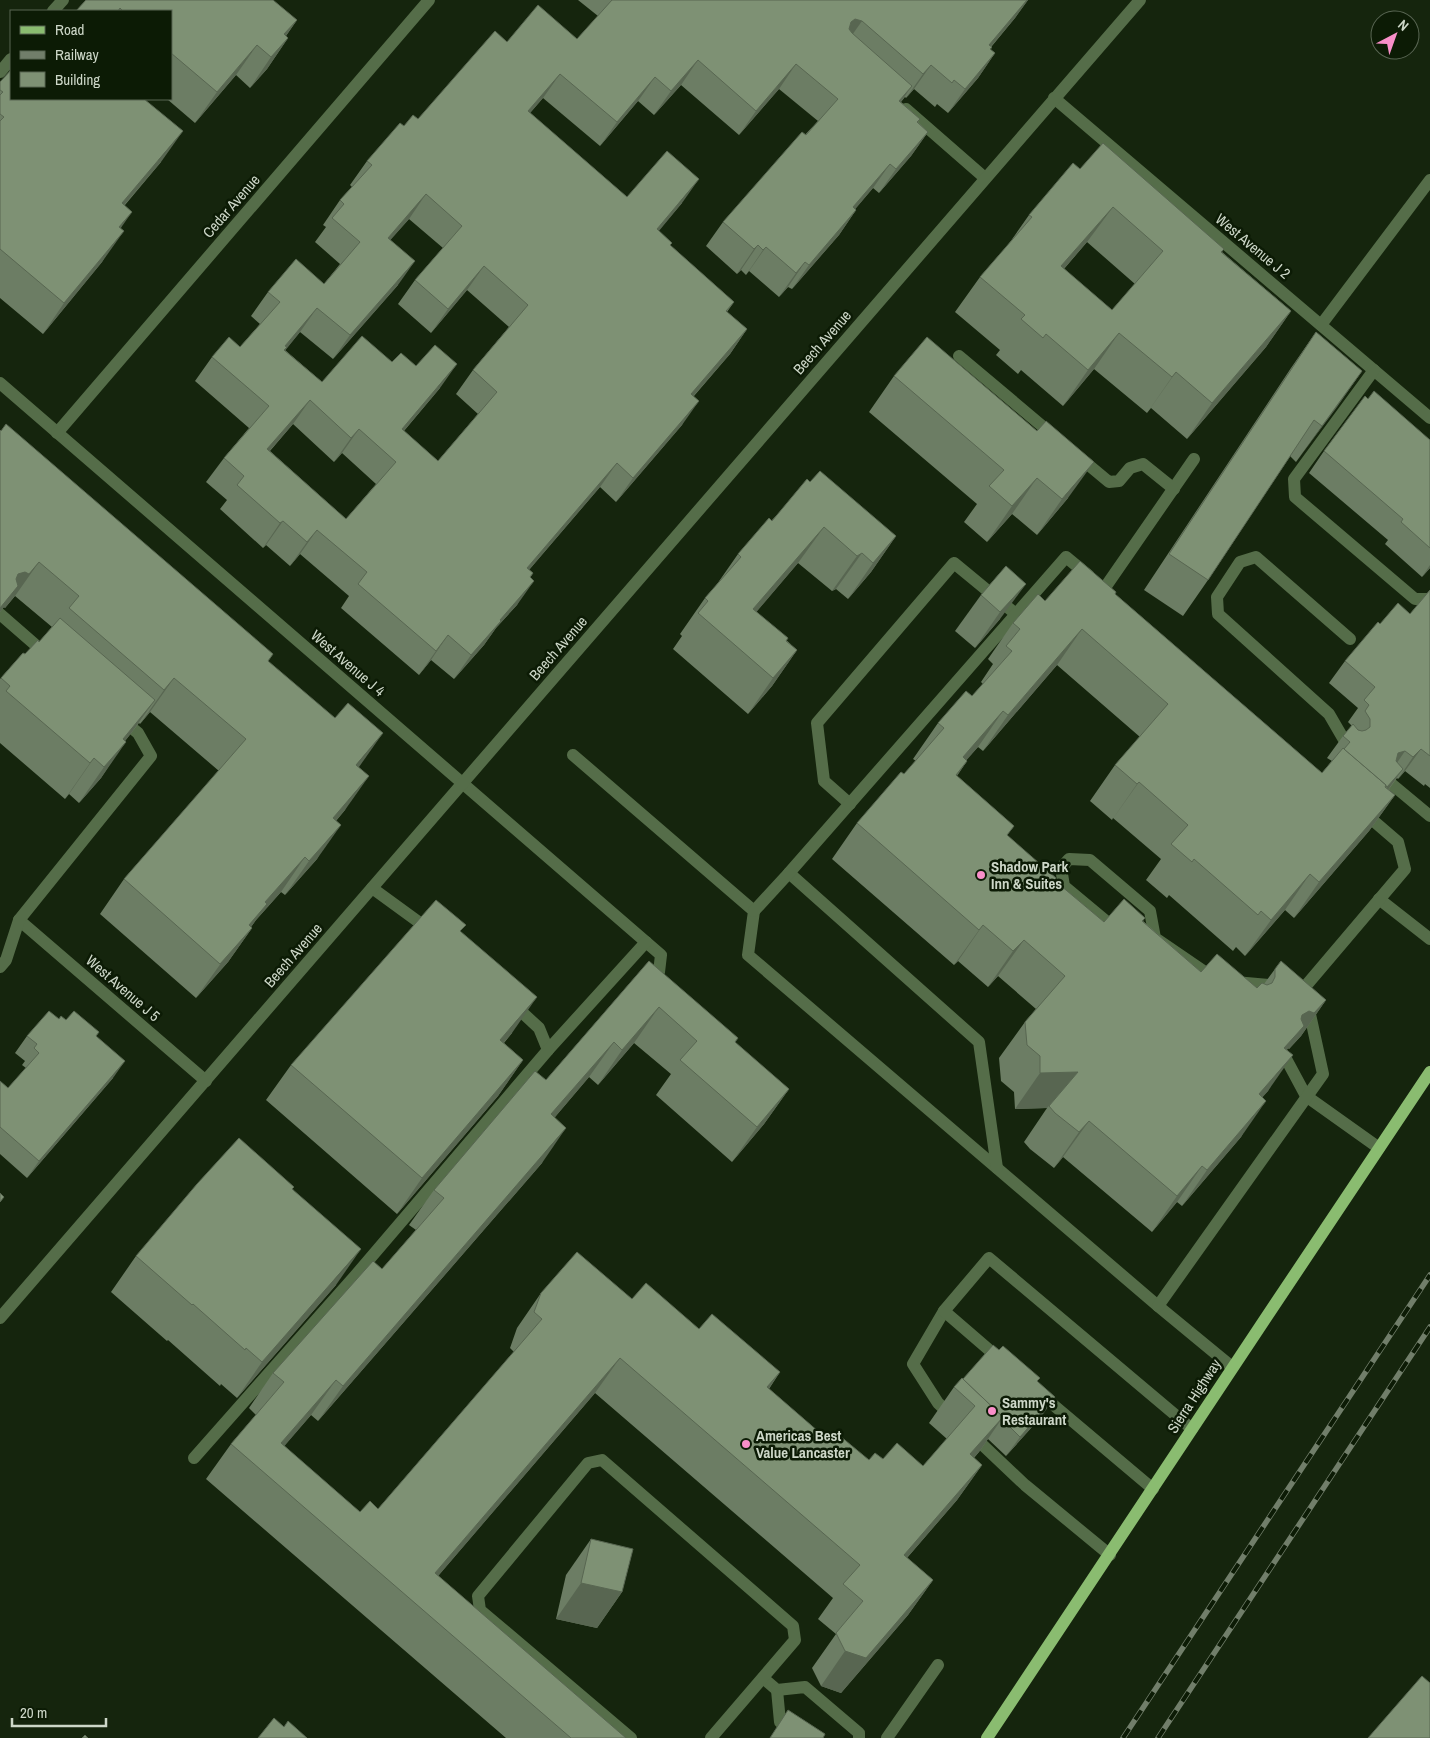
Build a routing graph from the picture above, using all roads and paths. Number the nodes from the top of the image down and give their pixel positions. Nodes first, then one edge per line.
1 (63, 0) edge
2 (429, 0) edge
3 (1140, 0) edge
4 (54, 10) edge
5 (10, 60) edge
6 (0, 72) edge
7 (1054, 98) junction
8 (898, 102) edge
9 (985, 178) junction
10 (1430, 180) edge
11 (1321, 325) junction
12 (959, 356) dead end
13 (1374, 370) junction
14 (0, 383) edge
15 (1430, 418) edge
16 (57, 432) junction
17 (1194, 459) dead end
18 (1174, 488) junction
19 (1430, 599) edge
20 (0, 614) edge
21 (1016, 614) junction
22 (1350, 639) dead end
23 (58, 664) edge
24 (109, 708) edge
25 (1347, 745) edge
26 (572, 755) dead end
27 (1388, 781) edge
28 (462, 784) junction
29 (1353, 803) edge
30 (850, 804) junction
31 (1430, 816) edge
32 (789, 873) junction
33 (372, 888) junction
34 (1379, 899) junction
35 (754, 911) junction
36 (19, 920) junction
37 (439, 939) edge
38 (1430, 939) edge
39 (1129, 940) edge
40 (646, 942) junction
41 (0, 967) edge
42 (659, 972) edge
43 (1239, 982) junction
44 (1304, 988) junction
45 (503, 996) edge
46 (1241, 998) edge
47 (548, 1050) junction
48 (1284, 1054) edge
49 (1430, 1072) edge
50 (206, 1080) junction
51 (1306, 1096) junction
52 (1379, 1148) junction
53 (997, 1168) junction
54 (1158, 1306) junction
55 (944, 1311) junction
56 (0, 1318) edge
57 (1232, 1367) junction
58 (1011, 1368) edge
59 (1026, 1381) edge
60 (1192, 1430) junction
61 (194, 1458) dead end
62 (1153, 1489) junction
63 (1110, 1555) junction
64 (938, 1665) dead end
65 (762, 1678) junction
66 (777, 1690) junction
67 (631, 1738) edge
68 (712, 1738) edge
69 (800, 1738) edge
70 (859, 1738) edge
71 (887, 1738) edge
72 (987, 1738) edge

1 - 4 street
2 - 16 street, Cedar Avenue
3 - 7 street, Beech Avenue
5 - 6 street
7 - 9 street, Beech Avenue
7 - 11 street, West Avenue J 2
8 - 9 street
9 - 28 street, Beech Avenue
10 - 11 street
11 - 13 street, West Avenue J 2
12 - 18 street
13 - 15 street, West Avenue J 2
13 - 19 street
14 - 16 street, West Avenue J 4
16 - 28 street, West Avenue J 4
17 - 18 street
18 - 21 street
20 - 23 street
21 - 30 street
21 - 30 street
22 - 25 street
24 - 36 street
26 - 35 street
27 - 31 street
28 - 33 street, Beech Avenue
28 - 40 street, West Avenue J 4
29 - 34 street
30 - 32 street
32 - 35 street
32 - 53 street
33 - 37 street
33 - 50 street, Beech Avenue
34 - 38 street
34 - 44 street
35 - 53 street
36 - 41 street
36 - 50 street, West Avenue J 5
39 - 43 street
40 - 42 street, West Avenue J 4
40 - 47 street
43 - 44 street
43 - 46 street
44 - 51 street
45 - 47 street
47 - 61 street
48 - 51 street
49 - 52 main road, Sierra Highway
50 - 56 street, Beech Avenue
51 - 52 street
51 - 54 street
52 - 57 main road, Sierra Highway
53 - 54 street
54 - 57 street
55 - 58 street
55 - 60 street
55 - 63 street
57 - 60 main road, Sierra Highway
59 - 62 street
60 - 62 main road, Sierra Highway
62 - 63 main road, Sierra Highway
63 - 72 main road, Sierra Highway
64 - 71 street
65 - 66 street
65 - 67 street
65 - 68 street
66 - 69 street
66 - 70 street

